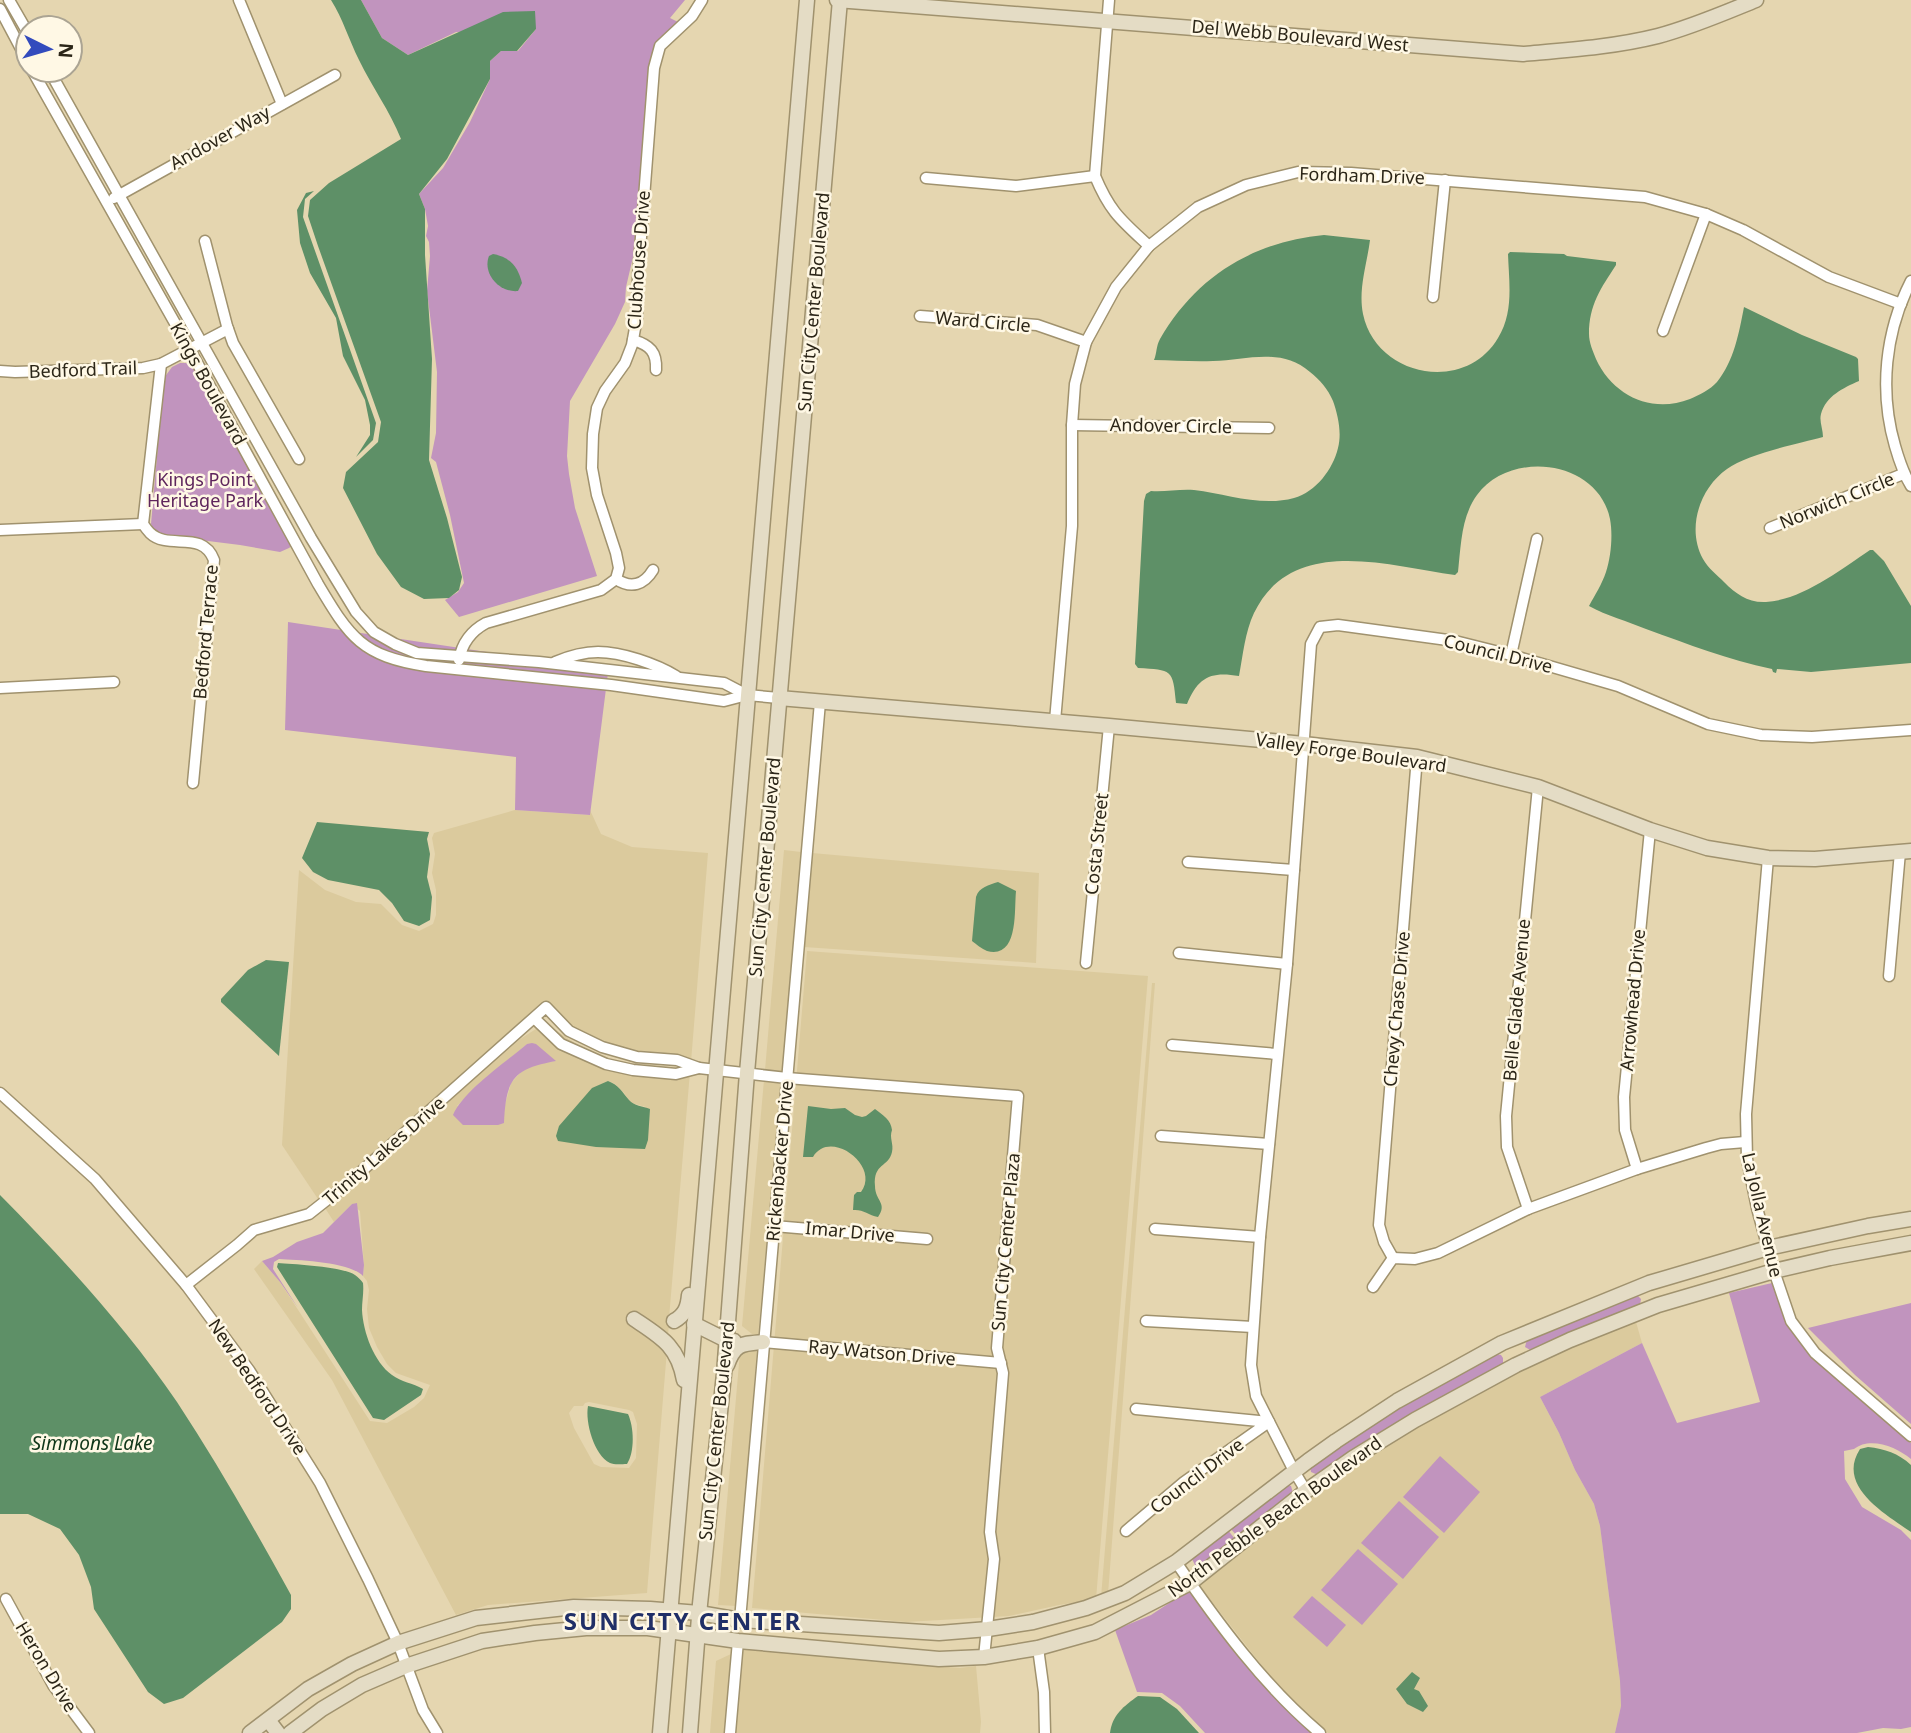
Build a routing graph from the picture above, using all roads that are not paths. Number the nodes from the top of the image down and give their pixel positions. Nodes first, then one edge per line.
1 (239, 0) edge
2 (702, 0) edge
3 (807, 0) edge
4 (839, 0) edge
5 (1109, 0) edge
6 (1756, 0) edge
7 (0, 9) edge
8 (1107, 21) junction
9 (14, 36) edge
10 (335, 75) dead end
11 (40, 84) edge
12 (56, 84) edge
13 (282, 104) junction
14 (1095, 176) junction
15 (926, 178) dead end
16 (1445, 180) junction
17 (118, 195) junction
18 (106, 203) junction
19 (1706, 214) junction
20 (205, 241) dead end
21 (1149, 246) junction
22 (1911, 281) edge
23 (1433, 297) dead end
24 (1901, 304) junction
25 (920, 316) dead end
26 (228, 329) junction
27 (1663, 331) dead end
28 (633, 340) junction
29 (202, 341) junction
30 (1086, 342) junction
31 (189, 348) junction
32 (161, 364) junction
33 (656, 370) dead end
34 (0, 371) edge
35 (1072, 425) junction
36 (1269, 428) dead end
37 (299, 459) dead end
38 (1903, 474) junction
39 (1911, 486) edge
40 (143, 524) junction
41 (1770, 528) dead end
42 (0, 530) edge
43 (1537, 539) dead end
44 (653, 570) dead end
45 (617, 579) junction
46 (1511, 655) junction
47 (460, 656) junction
48 (549, 663) junction
49 (458, 670) junction
50 (679, 678) junction
51 (114, 682) dead end
52 (0, 688) edge
53 (747, 695) junction
54 (779, 698) junction
55 (820, 702) junction
56 (1055, 721) junction
57 (1108, 726) junction
58 (1911, 730) edge
59 (1304, 744) junction
60 (1418, 757) junction
61 (193, 783) dead end
62 (1538, 787) junction
63 (1650, 830) junction
64 (1905, 852) edge
65 (1768, 858) junction
66 (1188, 862) dead end
67 (1294, 870) junction
68 (1179, 953) dead end
69 (1086, 963) dead end
70 (1287, 964) junction
71 (1889, 976) dead end
72 (534, 1018) junction
73 (1172, 1045) dead end
74 (1277, 1054) junction
75 (699, 1068) junction
76 (717, 1070) junction
77 (747, 1073) junction
78 (787, 1078) junction
79 (0, 1093) edge
80 (1161, 1136) dead end
81 (1745, 1142) junction
82 (1269, 1144) junction
83 (1637, 1169) junction
84 (704, 1197) junction
85 (1528, 1209) junction
86 (1911, 1219) edge
87 (1884, 1223) junction
88 (774, 1226) junction
89 (1155, 1229) dead end
90 (1260, 1237) junction
91 (927, 1239) dead end
92 (1911, 1243) edge
93 (1888, 1246) junction
94 (1768, 1248) junction
95 (1393, 1258) junction
96 (1774, 1271) junction
97 (1650, 1283) junction
98 (186, 1285) junction
99 (1373, 1287) dead end
100 (1658, 1305) junction
101 (728, 1314) junction
102 (634, 1319) dead end
103 (674, 1321) dead end
104 (1146, 1321) dead end
105 (694, 1324) junction
106 (1253, 1327) junction
107 (726, 1340) junction
108 (763, 1342) junction
109 (747, 1343) junction
110 (1001, 1363) junction
111 (724, 1374) junction
112 (687, 1405) junction
113 (1136, 1409) dead end
114 (1269, 1422) junction
115 (1911, 1436) edge
116 (1294, 1471) junction
117 (1306, 1491) junction
118 (1126, 1531) dead end
119 (1176, 1562) junction
120 (1190, 1583) junction
121 (6, 1599) dead end
122 (1090, 1606) junction
123 (670, 1610) junction
124 (699, 1613) junction
125 (740, 1620) junction
126 (988, 1629) junction
127 (1098, 1631) junction
128 (668, 1632) junction
129 (697, 1635) junction
130 (738, 1641) junction
131 (398, 1643) junction
132 (1038, 1648) junction
133 (984, 1657) junction
134 (406, 1666) junction
135 (268, 1720) junction
136 (89, 1733) edge
137 (250, 1733) edge
138 (278, 1733) edge
139 (290, 1733) edge
140 (437, 1733) edge
141 (660, 1733) edge
142 (690, 1733) edge
143 (730, 1733) edge
144 (1045, 1733) edge
145 (1320, 1733) edge

1 - 13 street
2 - 28 street, Clubhouse Drive
3 - 53 street, Sun City Center Boulevard
4 - 8 street, Del Webb Boulevard West
4 - 54 street, Sun City Center Boulevard
5 - 8 street
6 - 8 street, Del Webb Boulevard West
7 - 9 street
8 - 14 street
10 - 13 street, Andover Way
11 - 18 street, Kings Boulevard
12 - 17 street, Kings Boulevard
13 - 17 street, Andover Way
14 - 15 street
14 - 21 street
16 - 19 street, Fordham Drive
16 - 21 street, Fordham Drive
16 - 23 street
17 - 18 street, Andover Way
17 - 29 street, Kings Boulevard
18 - 31 street, Kings Boulevard
19 - 24 street, Fordham Drive
19 - 27 street
20 - 26 street
21 - 30 street, Fordham Drive
22 - 24 street
24 - 38 street
25 - 30 street, Ward Circle
26 - 29 street, Bedford Trail
26 - 37 street
28 - 33 street
28 - 45 street, Clubhouse Drive
29 - 31 street, Bedford Trail
29 - 47 street, Kings Boulevard
30 - 35 street, Fordham Drive
31 - 32 street, Bedford Trail
31 - 49 street, Kings Boulevard
32 - 34 street, Bedford Trail
32 - 40 street
35 - 36 street, Andover Circle
35 - 56 street, Fordham Drive
38 - 39 street
38 - 41 street, Norwich Circle
40 - 42 street
40 - 61 street, Bedford Terrace
43 - 46 street
44 - 45 street
45 - 47 street
46 - 58 street, Council Drive
46 - 59 street, Council Drive
47 - 48 street, Kings Boulevard
47 - 49 street
48 - 50 street, Kings Boulevard
48 - 50 street, Kings Boulevard
49 - 53 street, Kings Boulevard
50 - 53 street, Kings Boulevard
51 - 52 street
53 - 54 street, Kings Boulevard
53 - 76 street, Sun City Center Boulevard
54 - 55 street, Valley Forge Boulevard
54 - 77 street, Sun City Center Boulevard
55 - 56 street, Valley Forge Boulevard
55 - 78 street, Rickenbacker Drive
56 - 57 street, Valley Forge Boulevard
57 - 59 street, Valley Forge Boulevard
57 - 69 street, Costa Street
59 - 60 street, Valley Forge Boulevard
59 - 67 street, Council Drive
60 - 62 street, Valley Forge Boulevard
60 - 95 street, Chevy Chase Drive
62 - 63 street, Valley Forge Boulevard
62 - 85 street, Belle Glade Avenue
63 - 65 street, Valley Forge Boulevard
63 - 83 street, Arrowhead Drive
64 - 65 street, Valley Forge Boulevard
64 - 71 street
65 - 81 street, La Jolla Avenue
66 - 67 street
67 - 70 street, Council Drive
68 - 70 street
70 - 74 street, Council Drive
72 - 75 street, Trinity Lakes Drive
72 - 75 street, Trinity Lakes Drive
72 - 98 street, Trinity Lakes Drive
73 - 74 street
74 - 82 street, Council Drive
75 - 76 street, Trinity Lakes Drive
76 - 77 street, Trinity Lakes Drive
76 - 84 street, Sun City Center Boulevard
77 - 78 street, Sun City Center Plaza
77 - 101 street, Sun City Center Boulevard
78 - 88 street, Rickenbacker Drive
78 - 110 street, Sun City Center Plaza
79 - 98 street, New Bedford Drive
80 - 82 street
81 - 83 street
81 - 94 street, La Jolla Avenue
82 - 90 street, Council Drive
83 - 85 street
84 - 103 street
84 - 105 street, Sun City Center Boulevard
85 - 95 street
86 - 87 street, North Pebble Beach Boulevard
87 - 93 street
87 - 94 street, North Pebble Beach Boulevard
88 - 91 street, Imar Drive
88 - 108 street, Rickenbacker Drive
89 - 90 street
90 - 106 street, Council Drive
92 - 93 street, North Pebble Beach Boulevard
93 - 96 street, North Pebble Beach Boulevard
94 - 96 street, La Jolla Avenue
94 - 97 street, North Pebble Beach Boulevard
95 - 99 street
96 - 100 street, North Pebble Beach Boulevard
96 - 115 street, La Jolla Avenue
97 - 100 street
97 - 116 street, North Pebble Beach Boulevard
98 - 131 street, New Bedford Drive
100 - 117 street, North Pebble Beach Boulevard
101 - 107 street, Sun City Center Boulevard
101 - 108 street
102 - 112 street
104 - 106 street
105 - 107 street
105 - 112 street, Sun City Center Boulevard
106 - 114 street, Council Drive
107 - 109 street
107 - 111 street, Sun City Center Boulevard
108 - 109 street
108 - 110 street, Ray Watson Drive
108 - 125 street, Rickenbacker Drive
109 - 111 street
110 - 126 street, Sun City Center Plaza
111 - 124 street, Sun City Center Boulevard
112 - 123 street, Sun City Center Boulevard
113 - 114 street, Council Drive
114 - 116 street, Council Drive
114 - 118 street, Council Drive
116 - 117 street, Council Drive
116 - 119 street, North Pebble Beach Boulevard
117 - 120 street, North Pebble Beach Boulevard
119 - 120 street
119 - 122 street, North Pebble Beach Boulevard
120 - 127 street, North Pebble Beach Boulevard
120 - 145 street
121 - 136 street, Heron Drive
122 - 126 street, North Pebble Beach Boulevard
122 - 127 street
123 - 124 street, North Pebble Beach Boulevard
123 - 128 street, Sun City Center Boulevard
123 - 131 street, North Pebble Beach Boulevard
124 - 125 street, North Pebble Beach Boulevard
124 - 129 street, Sun City Center Boulevard
125 - 126 street, North Pebble Beach Boulevard
126 - 133 street, Sun City Center Plaza
127 - 132 street, North Pebble Beach Boulevard
128 - 129 street, North Pebble Beach Boulevard
128 - 134 street, North Pebble Beach Boulevard
128 - 141 street, Sun City Center Boulevard
129 - 130 street, North Pebble Beach Boulevard
129 - 142 street, Sun City Center Boulevard
130 - 133 street, North Pebble Beach Boulevard
130 - 143 street
131 - 134 street, New Bedford Drive
131 - 135 street, North Pebble Beach Boulevard
132 - 133 street, North Pebble Beach Boulevard
132 - 144 street
134 - 139 street, North Pebble Beach Boulevard
134 - 140 street, New Bedford Drive
135 - 137 street, North Pebble Beach Boulevard
135 - 138 street

